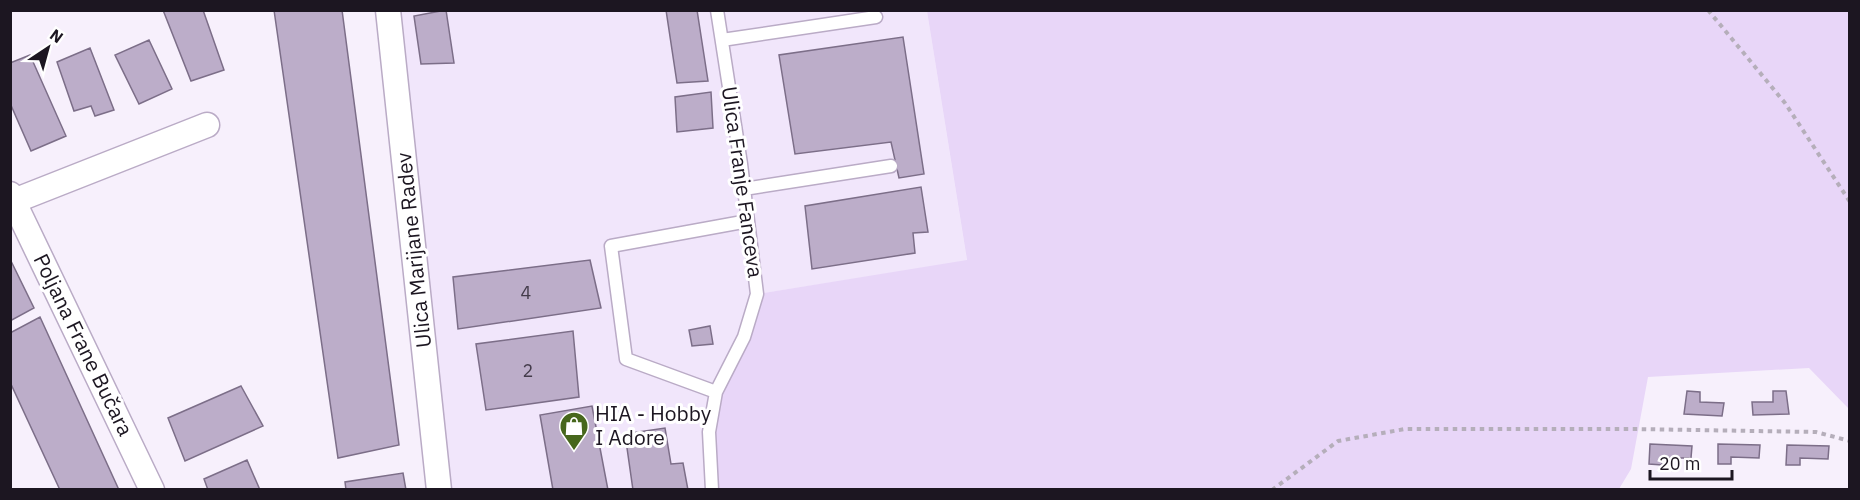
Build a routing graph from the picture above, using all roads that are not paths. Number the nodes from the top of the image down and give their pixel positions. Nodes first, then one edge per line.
1 (388, 10) edge
2 (717, 10) edge
3 (876, 17) dead end
4 (722, 40) junction
5 (207, 125) dead end
6 (891, 166) dead end
7 (744, 189) junction
8 (12, 197) edge
9 (748, 220) junction
10 (716, 392) junction
11 (152, 489) edge
12 (440, 489) edge
13 (712, 489) edge

1 - 12 street, Ulica Marijane Radev
2 - 4 lane, Ulica Franje Fanceva
3 - 4 lane
4 - 7 lane, Ulica Franje Fanceva
5 - 8 street, Poljana Frane Bučara
6 - 7 lane
7 - 9 lane, Ulica Franje Fanceva
8 - 11 street, Poljana Frane Bučara
9 - 10 lane, Ulica Franje Fanceva
9 - 10 lane
10 - 13 lane, Ulica Franje Fanceva

